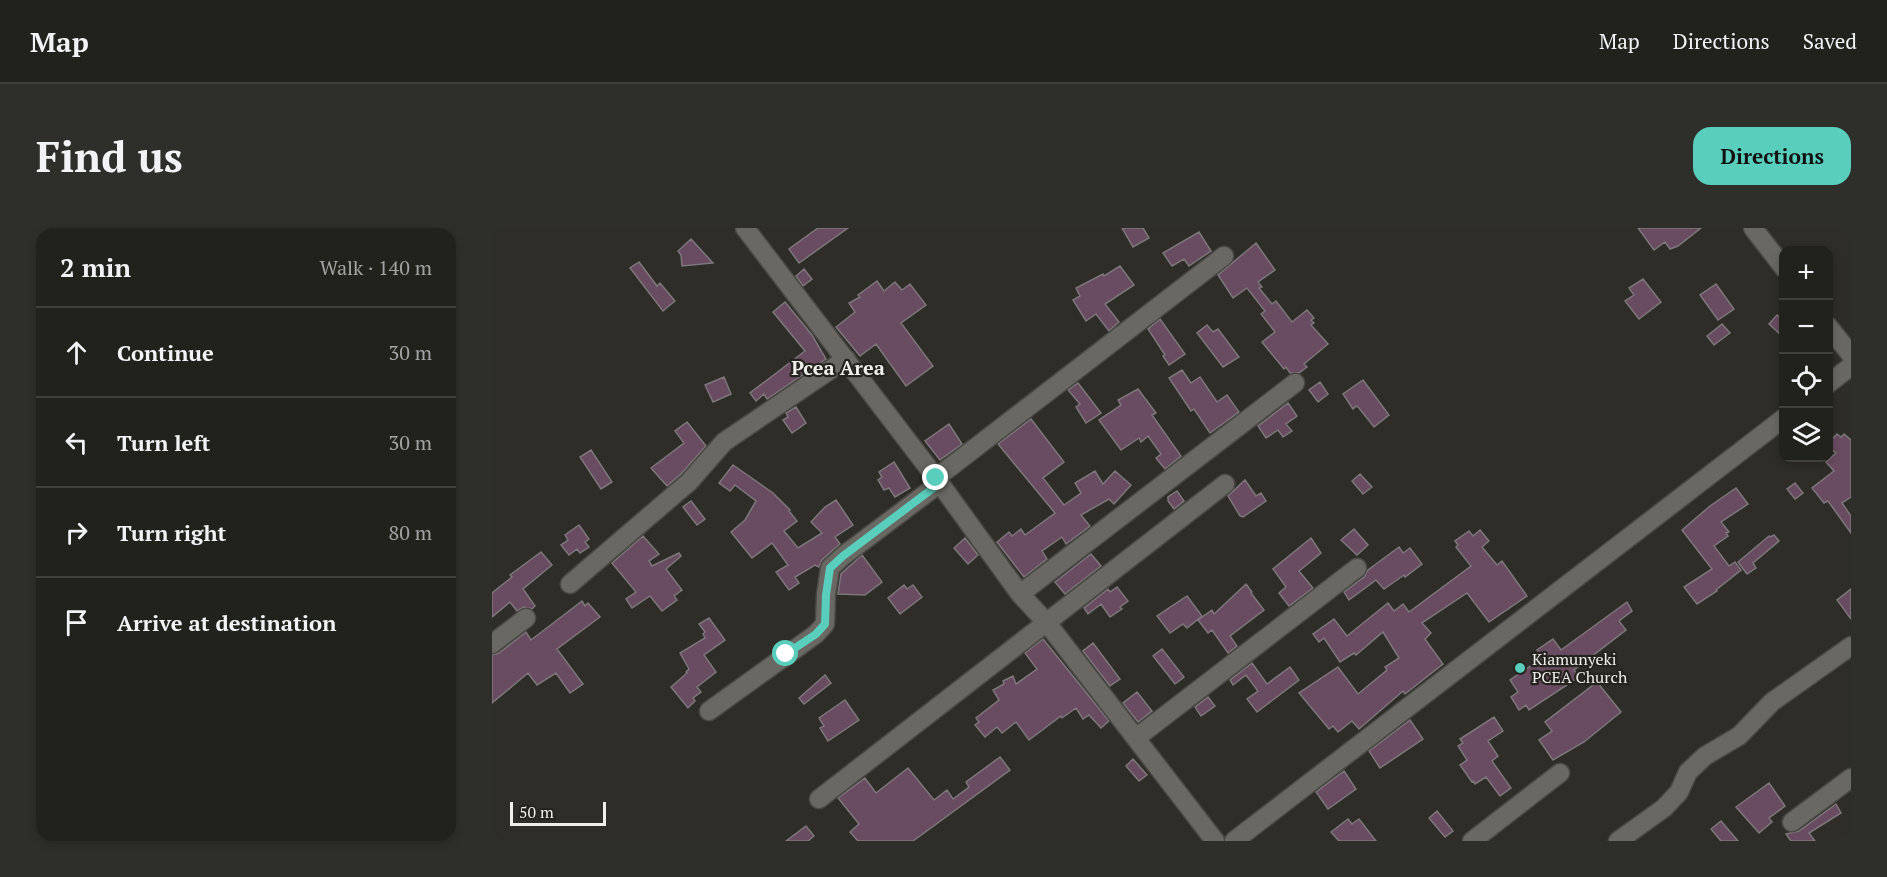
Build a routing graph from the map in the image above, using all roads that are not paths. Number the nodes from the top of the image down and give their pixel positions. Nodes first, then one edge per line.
1 (745, 228) edge
2 (1753, 228) edge
3 (1224, 256) dead end
4 (1779, 262) edge
5 (1833, 332) edge
6 (1851, 355) edge
7 (846, 359) junction
8 (1851, 366) edge
9 (1833, 380) edge
10 (1295, 383) dead end
11 (1779, 422) edge
12 (938, 481) junction
13 (1224, 484) dead end
14 (1357, 568) dead end
15 (570, 584) dead end
16 (1020, 594) junction
17 (526, 618) dead end
18 (1047, 623) junction
19 (492, 644) edge
20 (1851, 646) edge
21 (709, 711) dead end
22 (1136, 738) junction
23 (1560, 773) dead end
24 (1851, 778) edge
25 (819, 798) dead end
26 (1792, 822) dead end
27 (1215, 841) edge
28 (1234, 841) edge
29 (1472, 841) edge
30 (1618, 841) edge

1 - 7 street
2 - 4 street
3 - 12 street
5 - 6 street
7 - 12 street
7 - 15 street
8 - 9 street
10 - 16 street
11 - 28 street
12 - 16 street
12 - 21 street
13 - 18 street
14 - 22 street
16 - 18 street
17 - 19 street
18 - 22 street
18 - 25 street
20 - 30 street
22 - 27 street
23 - 29 street
24 - 26 street

